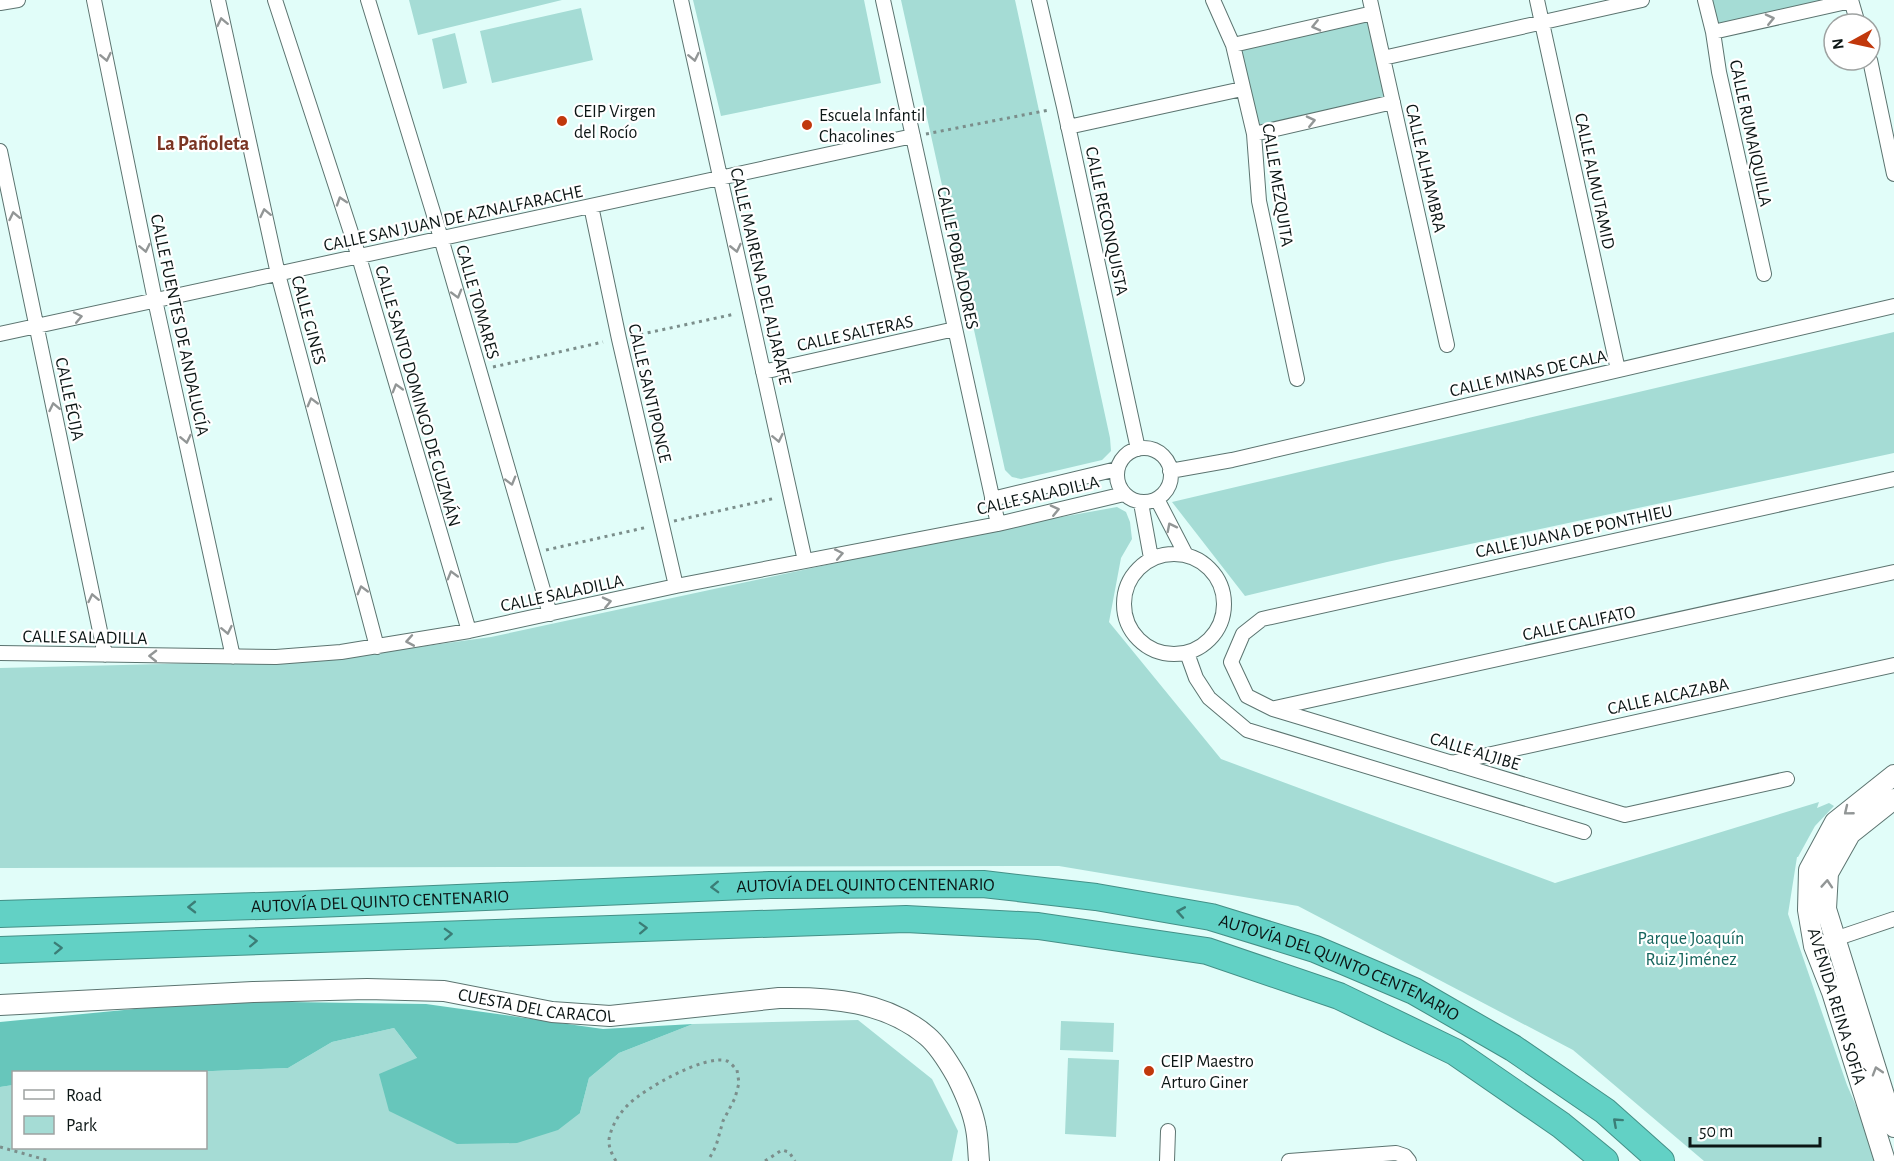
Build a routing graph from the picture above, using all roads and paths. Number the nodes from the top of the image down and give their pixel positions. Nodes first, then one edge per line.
1 (18, 0) edge
2 (94, 0) edge
3 (218, 0) edge
4 (275, 0) edge
5 (368, 0) edge
6 (681, 0) edge
7 (883, 0) edge
8 (1039, 0) edge
9 (1213, 0) edge
10 (1537, 0) edge
11 (1642, 0) edge
12 (1705, 0) edge
13 (1851, 0) edge
14 (0, 3) edge
15 (1371, 7) edge
16 (1542, 22) junction
17 (1713, 32) junction
18 (1233, 45) junction
19 (1383, 58) junction
20 (1873, 72) edge
21 (1242, 89) junction
22 (1393, 102) junction
23 (1064, 107) junction
24 (1068, 127) junction
25 (1254, 134) junction
26 (913, 136) junction
27 (0, 151) edge
28 (1894, 174) edge
29 (720, 178) junction
30 (591, 206) junction
31 (441, 238) junction
32 (359, 257) junction
33 (278, 274) junction
34 (1764, 274) dead end
35 (155, 300) junction
36 (1894, 306) edge
37 (37, 326) junction
38 (955, 329) junction
39 (0, 334) edge
40 (1447, 345) dead end
41 (1618, 370) junction
42 (764, 372) junction
43 (1297, 379) dead end
44 (1138, 449) junction
45 (1117, 469) junction
46 (1170, 471) junction
47 (1894, 479) edge
48 (1124, 494) junction
49 (992, 499) junction
50 (1157, 499) junction
51 (1141, 502) junction
52 (998, 524) junction
53 (1186, 555) junction
54 (1151, 558) junction
55 (805, 561) junction
56 (1894, 572) edge
57 (676, 586) junction
58 (550, 614) junction
59 (1262, 619) joint
60 (469, 631) junction
61 (376, 647) junction
62 (0, 653) edge
63 (1187, 653) junction
64 (105, 655) junction
65 (233, 657) junction
66 (1894, 665) edge
67 (1273, 709) junction
68 (1450, 763) junction
69 (1894, 775) edge
70 (1787, 779) dead end
71 (1894, 800) edge
72 (1584, 832) dead end
73 (0, 914) edge
74 (1894, 920) edge
75 (1836, 939) junction
76 (1814, 946) junction
77 (0, 950) edge
78 (0, 1005) edge
79 (1894, 1127) edge
80 (1168, 1131) dead end
81 (0, 1147) edge
82 (50, 1161) edge
83 (616, 1161) edge
84 (708, 1161) edge
85 (765, 1161) edge
86 (795, 1161) edge
87 (979, 1161) edge
88 (1167, 1161) edge
89 (1289, 1161) edge
90 (1409, 1161) edge
91 (1605, 1161) edge
92 (1661, 1161) edge
93 (1885, 1161) edge

1 - 14 street
2 -> 35 street, CALLE FUENTES DE ANDALUCÍA
33 -> 3 street, CALLE GINES
32 -> 4 street, CALLE SANTO DOMINGO DE GUZMÁN
5 - 31 street, CALLE TOMARES
6 -> 29 street, CALLE MAIRENA DEL ALJARAFE
7 - 26 street, CALLE POBLADORES
8 - 23 street, CALLE RECONQUISTA
9 - 18 street, CALLE MEZQUITA
10 - 16 street, CALLE ALMUTAMID
11 - 16 street
12 - 17 street, CALLE RUMAIQUILLA
17 -> 13 street
15 -> 18 street
15 - 19 street, CALLE ALHAMBRA
16 - 19 street
16 - 41 street, CALLE ALMUTAMID
17 - 34 street, CALLE RUMAIQUILLA
18 - 21 street, CALLE MEZQUITA
19 - 22 street, CALLE ALHAMBRA
20 - 28 street
21 - 24 street
21 - 25 street, CALLE MEZQUITA
25 -> 22 street
22 - 40 street, CALLE ALHAMBRA
23 - 24 street, CALLE RECONQUISTA
23 - 26 path
24 - 44 street, CALLE RECONQUISTA
25 - 43 street, CALLE MEZQUITA
26 - 29 street, CALLE SAN JUAN DE AZNALFARACHE
26 - 38 street, CALLE POBLADORES
37 -> 27 street, CALLE ÉCIJA
29 - 30 street, CALLE SAN JUAN DE AZNALFARACHE
29 -> 42 street, CALLE MAIRENA DEL ALJARAFE
30 - 31 street, CALLE SAN JUAN DE AZNALFARACHE
30 - 57 street, CALLE SANTIPONCE
31 - 32 street, CALLE SAN JUAN DE AZNALFARACHE
31 -> 58 street, CALLE TOMARES
32 - 33 street, CALLE SAN JUAN DE AZNALFARACHE
60 -> 32 street, CALLE SANTO DOMINGO DE GUZMÁN
33 - 35 street, CALLE SAN JUAN DE AZNALFARACHE
61 -> 33 street, CALLE GINES
37 -> 35 street, CALLE SAN JUAN DE AZNALFARACHE
35 -> 65 street, CALLE FUENTES DE ANDALUCÍA
36 - 41 street, CALLE MINAS DE CALA
37 - 39 street, CALLE SAN JUAN DE AZNALFARACHE
64 -> 37 street, CALLE ÉCIJA
38 - 42 street, CALLE SALTERAS
38 - 49 street, CALLE POBLADORES
41 - 46 street, CALLE MINAS DE CALA
42 -> 55 street, CALLE MAIRENA DEL ALJARAFE
44 - 45 street
44 - 46 street
45 - 48 street
45 - 49 street, CALLE SALADILLA
46 - 50 street
47 - 59 street, CALLE JUANA DE PONTHIEU
48 - 51 street
52 -> 48 street, CALLE SALADILLA
49 - 52 street, CALLE POBLADORES
50 - 51 street
53 -> 50 street
51 - 54 street
55 -> 52 street, CALLE SALADILLA
53 - 54 street
53 - 63 street
54 - 63 street
55 - 57 street, CALLE SALADILLA
56 - 67 street, CALLE CALIFATO
58 -> 57 street, CALLE SALADILLA
58 - 60 street, CALLE SALADILLA
59 - 67 street, CALLE ALJIBE
60 -> 61 street, CALLE SALADILLA
61 - 65 street, CALLE SALADILLA
62 - 64 street, CALLE SALADILLA
63 - 72 street
65 -> 64 street, CALLE SALADILLA
66 - 68 street, CALLE ALCAZABA
67 - 68 street, CALLE ALJIBE
68 - 70 street, CALLE ALJIBE
69 -> 76 main road, AVENIDA REINA SOFÍA
75 -> 71 main road, AVENIDA REINA SOFÍA
92 -> 73 highway, AUTOVÍA DEL QUINTO CENTENARIO
74 - 75 street
75 - 76 street
79 -> 75 main road, AVENIDA REINA SOFÍA
76 - 93 main road, AVENIDA REINA SOFÍA
77 -> 91 highway, AUTOVÍA DEL QUINTO CENTENARIO
78 - 87 main road, CUESTA DEL CARACOL
80 - 88 street
81 - 82 path
83 - 84 path
85 - 86 path
89 - 90 street

